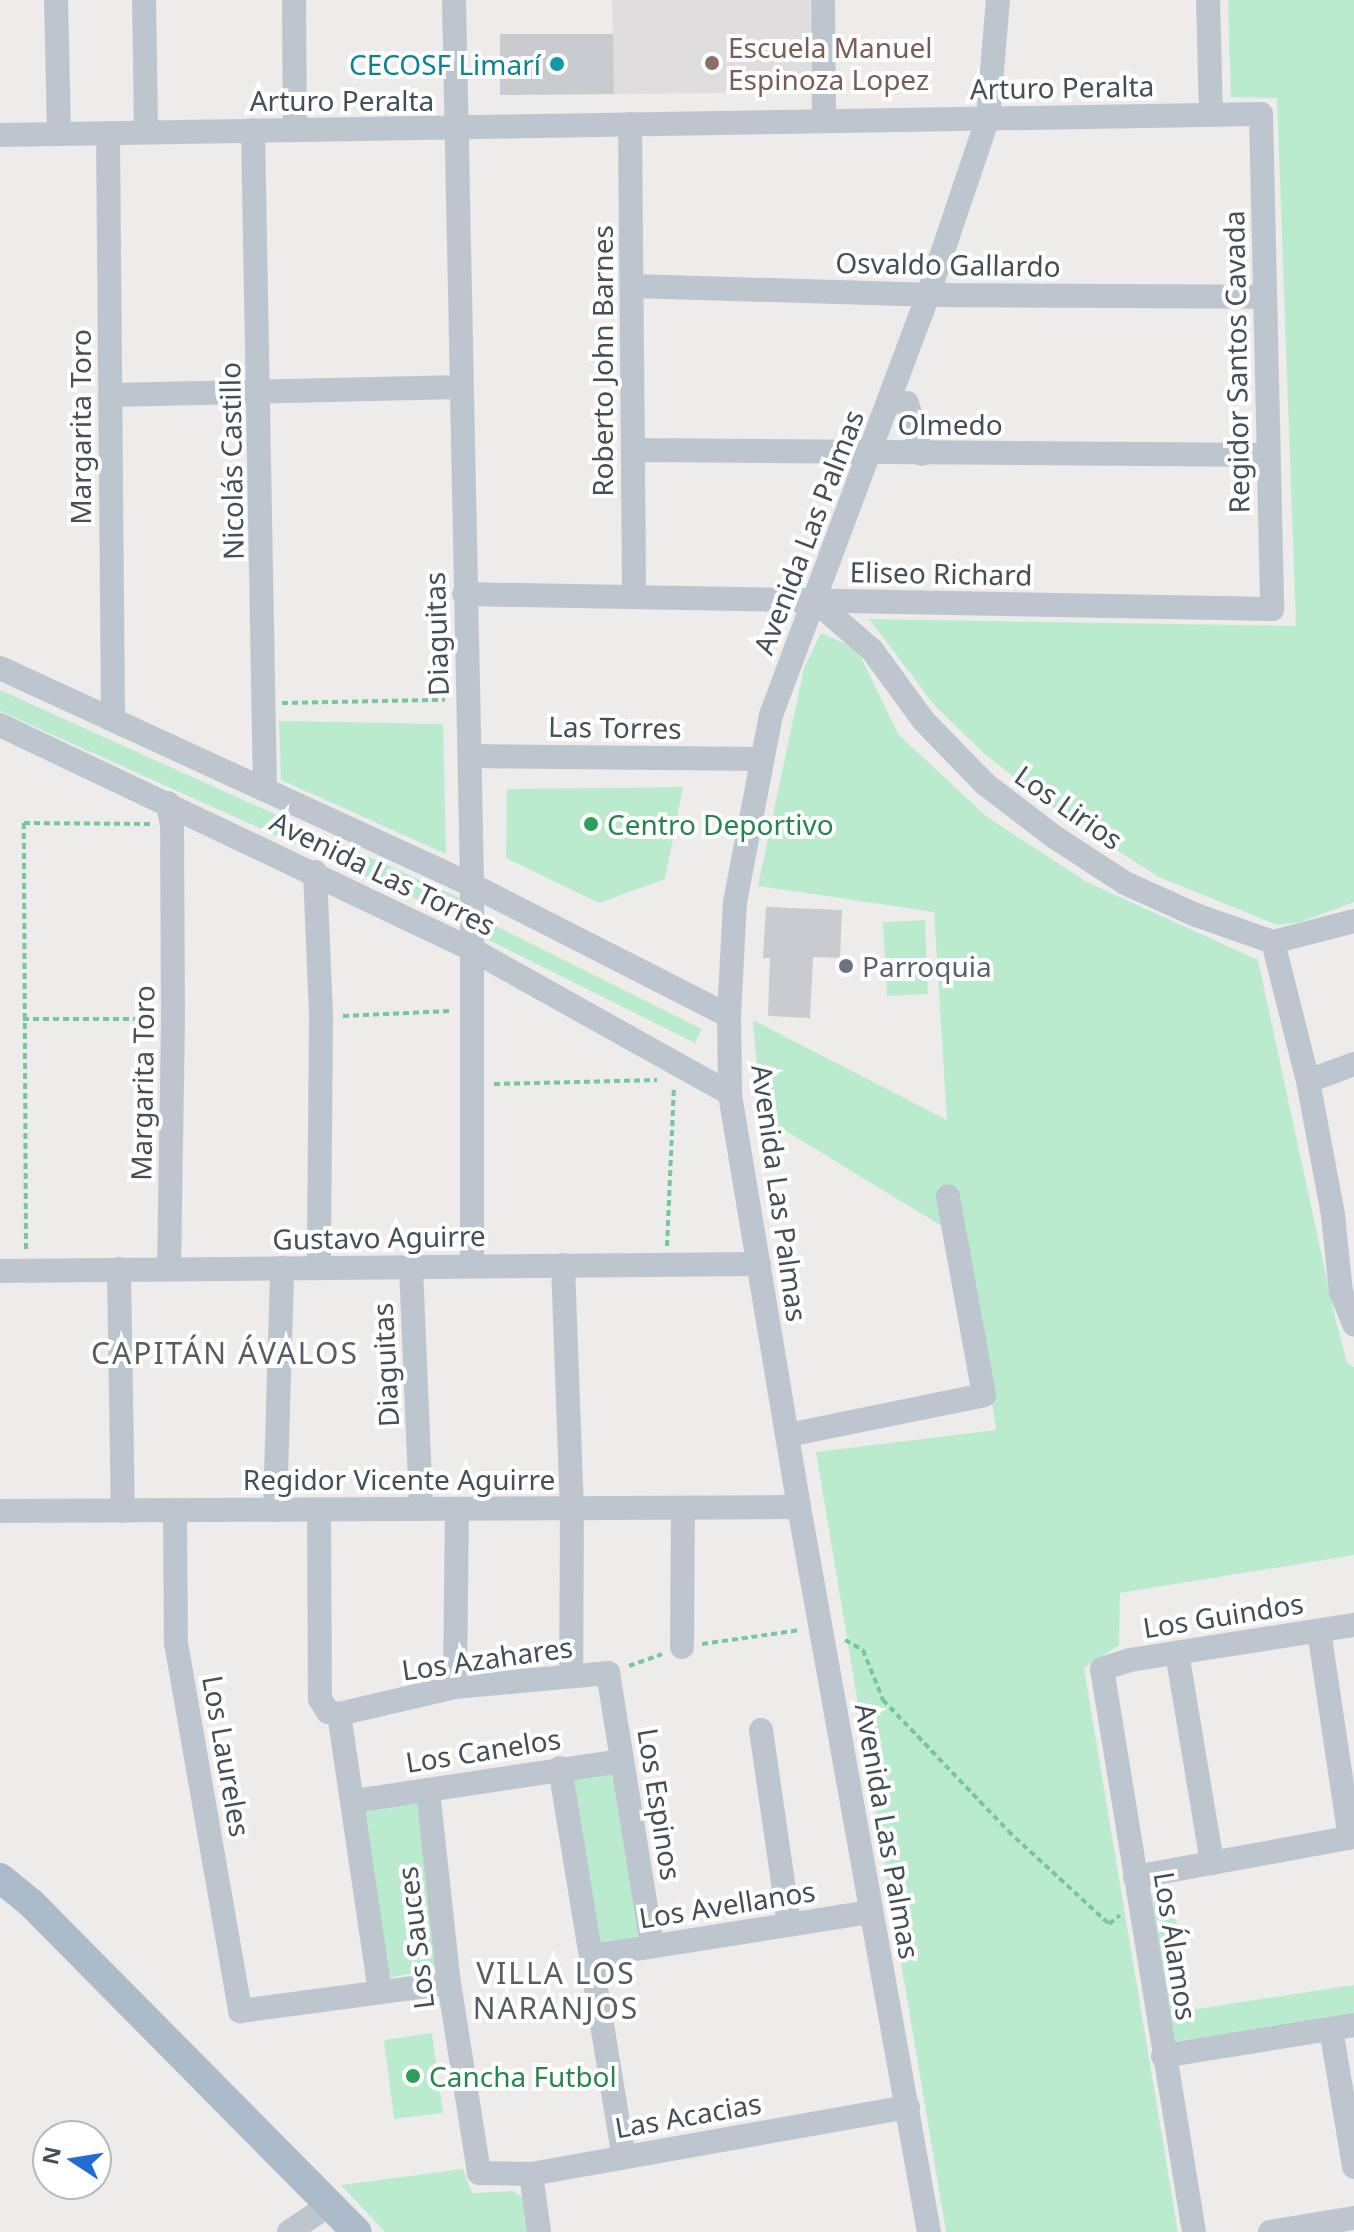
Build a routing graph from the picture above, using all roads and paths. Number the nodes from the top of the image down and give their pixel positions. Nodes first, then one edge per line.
1 (56, 0) edge
2 (144, 0) edge
3 (294, 0) edge
4 (454, 0) edge
5 (823, 0) edge
6 (998, 0) edge
7 (1208, 0) edge
8 (1261, 114) joint
9 (1211, 115) junction
10 (988, 118) junction
11 (824, 121) junction
12 (630, 124) junction
13 (456, 129) junction
14 (253, 130) junction
15 (295, 130) junction
16 (146, 132) junction
17 (108, 133) junction
18 (59, 134) junction
19 (0, 135) edge
20 (632, 286) junction
21 (928, 295) junction
22 (1264, 297) junction
23 (461, 387) junction
24 (260, 393) junction
25 (110, 395) junction
26 (907, 403) dead end
27 (633, 450) junction
28 (922, 454) junction
29 (870, 455) junction
30 (1268, 455) junction
31 (464, 594) junction
32 (634, 597) junction
33 (815, 601) junction
34 (1272, 609) joint
35 (0, 668) edge
36 (468, 699) junction
37 (264, 704) junction
38 (113, 720) junction
39 (0, 725) edge
40 (470, 756) junction
41 (760, 759) junction
42 (265, 790) junction
43 (170, 814) junction
44 (315, 872) junction
45 (472, 885) junction
46 (1354, 921) edge
47 (1273, 942) junction
48 (471, 949) junction
49 (472, 1011) junction
50 (729, 1016) junction
51 (321, 1017) junction
52 (173, 1018) junction
53 (23, 1019) junction
54 (1354, 1064) edge
55 (674, 1079) dead end
56 (659, 1080) dead end
57 (1308, 1081) junction
58 (472, 1085) junction
59 (730, 1094) junction
60 (948, 1196) dead end
61 (1344, 1211) edge
62 (666, 1264) junction
63 (759, 1264) junction
64 (563, 1265) junction
65 (472, 1266) junction
66 (411, 1267) junction
67 (282, 1268) junction
68 (319, 1268) junction
69 (119, 1269) junction
70 (169, 1269) junction
71 (26, 1270) junction
72 (0, 1271) edge
73 (1354, 1324) edge
74 (788, 1435) junction
75 (799, 1507) junction
76 (572, 1508) junction
77 (683, 1508) junction
78 (421, 1509) junction
79 (457, 1509) junction
80 (175, 1510) junction
81 (275, 1510) junction
82 (319, 1510) junction
83 (0, 1511) edge
84 (123, 1511) junction
85 (1354, 1625) edge
86 (823, 1627) junction
87 (1319, 1631) junction
88 (682, 1647) junction
89 (1177, 1653) junction
90 (1102, 1669) joint
91 (608, 1673) junction
92 (571, 1676) junction
93 (455, 1687) junction
94 (334, 1713) junction
95 (761, 1730) dead end
96 (622, 1761) junction
97 (560, 1768) junction
98 (428, 1791) junction
99 (354, 1801) junction
100 (1352, 1837) edge
101 (1212, 1863) junction
102 (1135, 1877) junction
103 (0, 1878) edge
104 (1138, 1901) junction
105 (871, 1912) junction
106 (789, 1925) junction
107 (652, 1945) junction
108 (592, 1956) junction
109 (449, 1983) junction
110 (380, 1991) junction
111 (1343, 2027) edge
112 (1163, 2056) junction
113 (908, 2107) junction
114 (624, 2157) junction
115 (1354, 2167) edge
116 (479, 2173) joint
117 (531, 2174) junction
118 (329, 2205) junction
119 (1354, 2218) edge
120 (289, 2232) edge
121 (357, 2232) edge
122 (539, 2232) edge
123 (929, 2232) edge
124 (1194, 2232) edge
125 (1270, 2232) edge

1 - 18 street
2 - 16 street
3 - 15 street
4 - 13 street, Diaguitas
5 - 11 street
6 - 10 street, Avenida Las Palmas
7 - 9 street
8 - 9 street, Arturo Peralta
8 - 22 street, Regidor Santos Cavada
9 - 10 street, Arturo Peralta
10 - 11 street, Arturo Peralta
10 - 21 street, Avenida Las Palmas
11 - 12 street, Arturo Peralta
12 - 13 street, Arturo Peralta
12 - 20 street, Roberto John Barnes
13 - 15 street, Arturo Peralta
13 - 23 street, Diaguitas
14 - 15 street, Arturo Peralta
14 - 16 street, Arturo Peralta
14 - 24 street, Nicolás Castillo
16 - 17 street, Arturo Peralta
17 - 18 street, Arturo Peralta
17 - 25 street, Margarita Toro
18 - 19 street, Arturo Peralta
20 - 21 street, Osvaldo Gallardo
20 - 27 street, Roberto John Barnes
21 - 22 street, Osvaldo Gallardo
21 - 29 street, Avenida Las Palmas
22 - 30 street, Regidor Santos Cavada
23 - 24 street
23 - 31 street, Diaguitas
24 - 25 street
24 - 37 street, Nicolás Castillo
25 - 38 street, Margarita Toro
26 - 28 street, Avenida Las Palmas
27 - 29 street, Olmedo
27 - 32 street, Roberto John Barnes
28 - 29 street, Olmedo
28 - 30 street, Olmedo
29 - 33 street, Avenida Las Palmas
30 - 34 street, Regidor Santos Cavada
31 - 32 street, Eliseo Richard
31 - 36 street, Diaguitas
32 - 33 street, Eliseo Richard
33 - 34 street, Eliseo Richard
33 - 41 street, Avenida Las Palmas
33 - 47 street, Los Lirios
35 - 38 street, Avenida Las Torres
36 - 37 path
36 - 40 street, Diaguitas
37 - 42 street, Nicolás Castillo
38 - 42 street, Avenida Las Torres
39 - 43 street, Avenida Las Torres
40 - 41 street, Las Torres
40 - 45 street, Diaguitas
41 - 50 street, Avenida Las Palmas
42 - 45 street, Avenida Las Torres
43 - 44 street, Avenida Las Torres
43 - 52 street, Margarita Toro
43 - 53 path
44 - 48 street, Avenida Las Torres
44 - 51 street
45 - 48 street, Diaguitas
45 - 50 street, Avenida Las Torres
46 - 47 street
47 - 57 street
48 - 49 street, Diaguitas
48 - 59 street, Avenida Las Torres
49 - 51 path
49 - 58 street, Diaguitas
50 - 59 street, Avenida Las Palmas
51 - 68 street
52 - 53 path
52 - 70 street, Margarita Toro
53 - 71 path
54 - 57 street
55 - 62 path
56 - 58 path
57 - 61 street
58 - 65 street, Diaguitas
59 - 63 street, Avenida Las Palmas
60 - 74 street
61 - 73 street
62 - 63 street, Gustavo Aguirre
62 - 64 street, Gustavo Aguirre
63 - 74 street, Avenida Las Palmas
64 - 65 street, Gustavo Aguirre
64 - 76 street
65 - 66 street, Gustavo Aguirre
66 - 68 street, Gustavo Aguirre
66 - 78 street, Diaguitas
67 - 68 street, Gustavo Aguirre
67 - 70 street, Gustavo Aguirre
67 - 81 street
69 - 70 street, Gustavo Aguirre
69 - 71 street, Gustavo Aguirre
69 - 84 street
71 - 72 street, Gustavo Aguirre
74 - 75 street, Avenida Las Palmas
75 - 77 street, Regidor Vicente Aguirre
75 - 86 street, Avenida Las Palmas
76 - 77 street, Regidor Vicente Aguirre
76 - 79 street, Regidor Vicente Aguirre
76 - 92 street
77 - 88 street
78 - 79 street, Regidor Vicente Aguirre
78 - 82 street, Regidor Vicente Aguirre
79 - 93 street
80 - 81 street, Regidor Vicente Aguirre
80 - 84 street, Regidor Vicente Aguirre
80 - 110 street, Los Laureles
81 - 82 street, Regidor Vicente Aguirre
82 - 94 street, Los Sauces
83 - 84 street, Regidor Vicente Aguirre
85 - 87 street, Los Guindos
86 - 88 path
86 - 104 path
86 - 105 street, Avenida Las Palmas
87 - 89 street, Los Guindos
87 - 100 street
88 - 91 path
89 - 90 street, Los Guindos
89 - 101 street, Los Álamos
90 - 102 street, Los Álamos
91 - 92 street, Los Azahares
91 - 96 street, Los Espinos
92 - 93 street, Los Azahares
93 - 94 street, Los Azahares
94 - 99 street, Los Sauces
95 - 106 street
96 - 97 street, Los Canelos
96 - 107 street, Los Espinos
97 - 98 street, Los Canelos
97 - 108 street
98 - 99 street, Los Canelos
98 - 109 street, Los Sauces
99 - 110 street, Los Sauces
100 - 101 street
101 - 102 street
102 - 104 street, Los Álamos
103 - 118 main road
104 - 112 street, Los Álamos
105 - 106 street, Los Avellanos
105 - 113 street, Avenida Las Palmas
106 - 107 street, Los Avellanos
107 - 108 street, Los Avellanos
108 - 114 street
109 - 110 street
109 - 116 street, Los Sauces
111 - 112 street
111 - 115 street
112 - 124 street, Los Álamos
113 - 114 street, Las Acacias
113 - 123 street, Avenida Las Palmas
114 - 117 street, Las Acacias
116 - 117 street, Las Acacias
117 - 122 street
118 - 120 street
118 - 121 main road
119 - 125 street

